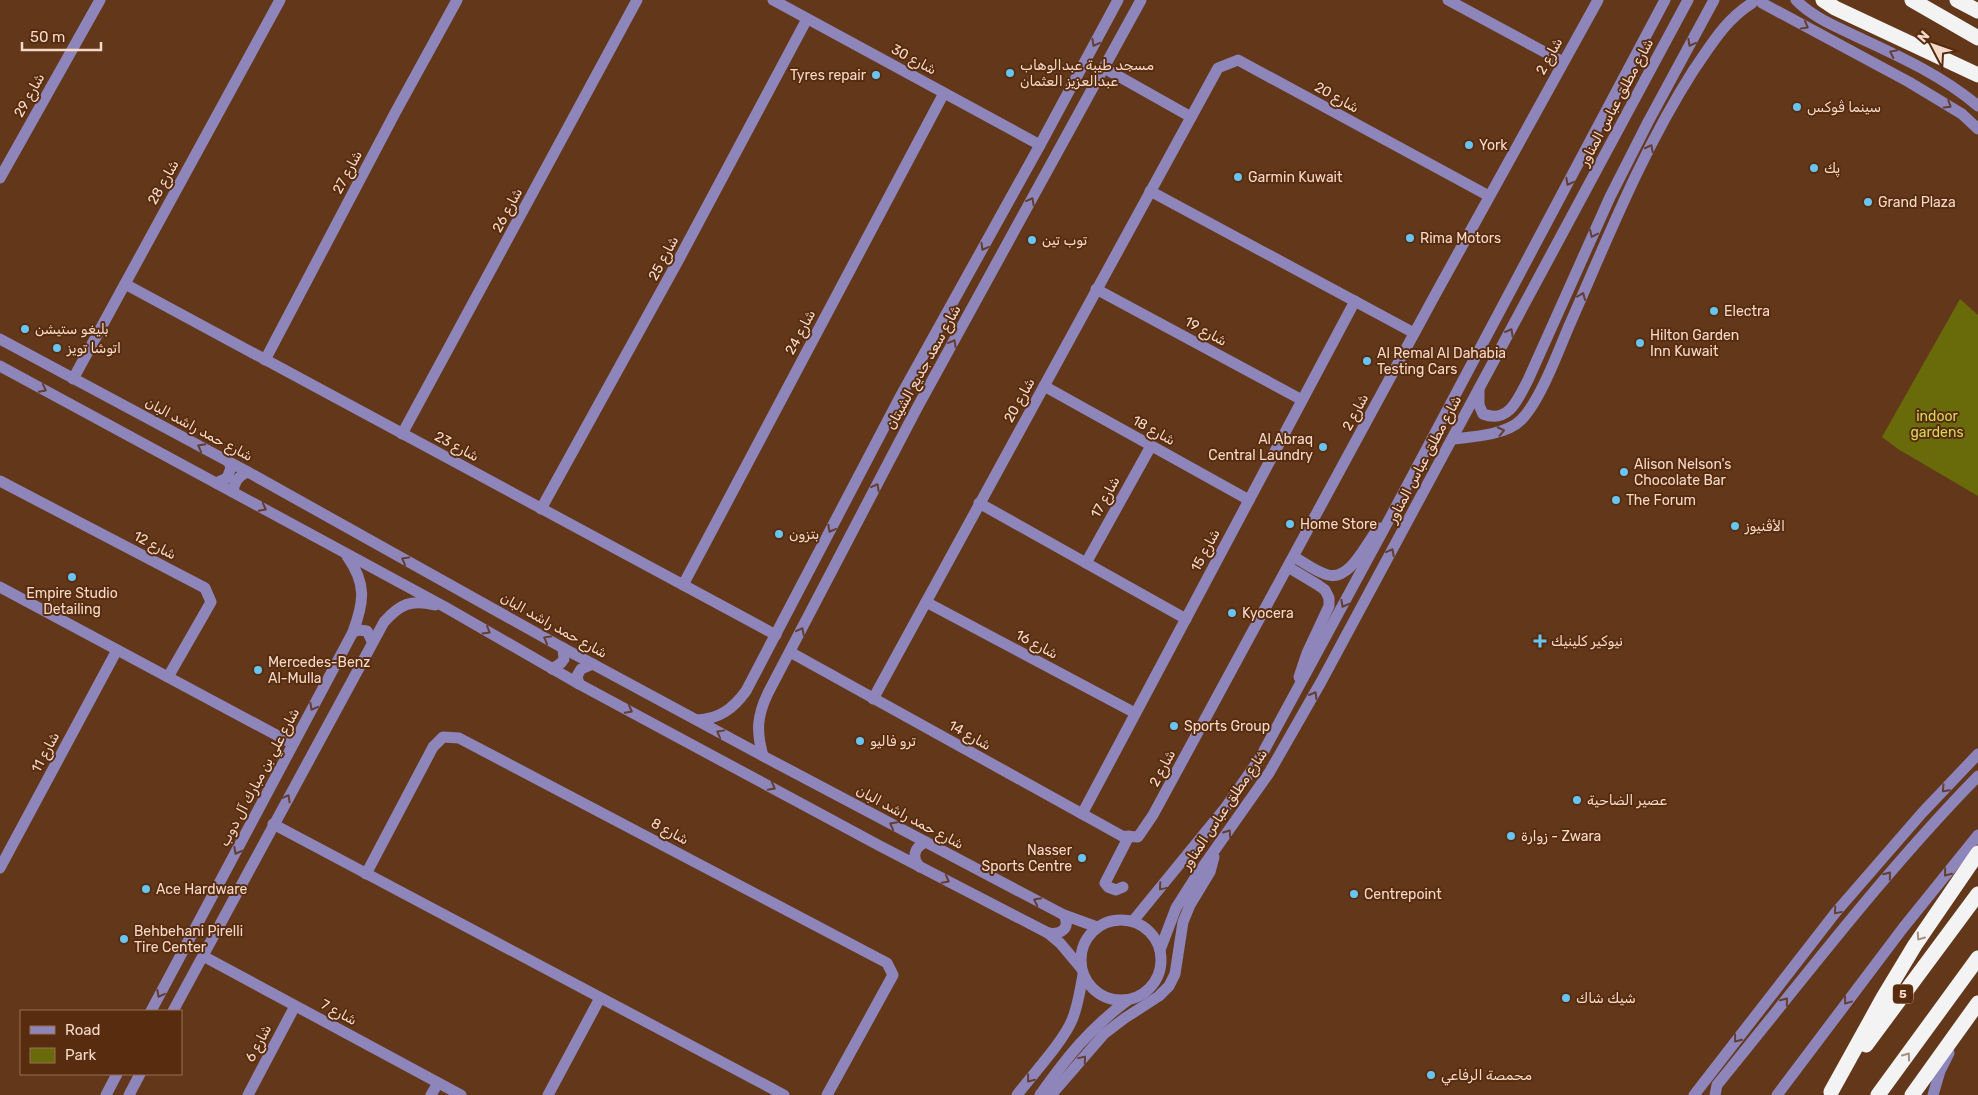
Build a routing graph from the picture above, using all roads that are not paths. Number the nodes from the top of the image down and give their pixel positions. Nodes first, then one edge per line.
1 (100, 0) edge
2 (280, 0) edge
3 (457, 0) edge
4 (637, 0) edge
5 (773, 0) edge
6 (1141, 0) edge
7 (1448, 0) edge
8 (1598, 0) edge
9 (1666, 0) edge
10 (1688, 0) edge
11 (1714, 0) edge
12 (1796, 0) edge
13 (1824, 0) edge
14 (1957, 0) edge
15 (1114, 1) edge
16 (1757, 2) edge
17 (1918, 4) edge
18 (1978, 11) edge
19 (807, 19) junction
20 (1978, 38) edge
21 (1978, 50) edge
22 (1563, 62) junction
23 (1104, 68) junction
24 (1975, 73) edge
25 (944, 93) junction
26 (1978, 106) edge
27 (1191, 117) junction
28 (1978, 128) edge
29 (1040, 145) junction
30 (0, 178) edge
31 (1150, 191) junction
32 (1489, 196) junction
33 (1608, 201) junction
34 (1621, 206) junction
35 (125, 284) junction
36 (1096, 289) junction
37 (1355, 301) junction
38 (1414, 333) junction
39 (0, 340) edge
40 (265, 360) junction
41 (0, 366) edge
42 (917, 368) junction
43 (1533, 369) junction
44 (1548, 375) junction
45 (934, 378) junction
46 (73, 379) junction
47 (1479, 385) junction
48 (1044, 386) junction
49 (899, 399) junction
50 (1302, 400) junction
51 (918, 408) junction
52 (402, 434) junction
53 (1453, 439) junction
54 (1151, 446) junction
55 (229, 462) junction
56 (248, 472) junction
57 (0, 481) edge
58 (216, 483) junction
59 (233, 492) junction
60 (1249, 500) junction
61 (979, 504) junction
62 (542, 509) junction
63 (1391, 516) junction
64 (345, 552) junction
65 (1291, 562) junction
66 (1086, 563) junction
67 (683, 586) junction
68 (0, 587) edge
69 (926, 602) junction
70 (445, 607) junction
71 (1186, 619) junction
72 (353, 632) junction
73 (776, 635) junction
74 (372, 641) junction
75 (563, 648) junction
76 (117, 650) junction
77 (790, 652) junction
78 (593, 664) junction
79 (552, 669) junction
80 (168, 677) junction
81 (750, 683) junction
82 (579, 684) junction
83 (768, 693) junction
84 (1296, 693) junction
85 (873, 699) junction
86 (1135, 714) junction
87 (697, 720) junction
88 (293, 744) junction
89 (1978, 754) edge
90 (763, 756) junction
91 (1978, 776) edge
92 (1082, 814) junction
93 (273, 824) junction
94 (1978, 835) edge
95 (1133, 837) junction
96 (926, 842) junction
97 (1216, 850) junction
98 (1978, 853) edge
99 (920, 867) junction
100 (0, 868) edge
101 (366, 874) junction
102 (1123, 887) dead end
103 (1978, 894) edge
104 (1064, 915) junction
105 (1133, 921) junction
106 (1097, 927) junction
107 (1048, 933) junction
108 (1160, 950) junction
109 (203, 956) junction
110 (1978, 958) edge
111 (1082, 972) junction
112 (600, 998) junction
113 (1128, 1000) junction
114 (1978, 1003) edge
115 (295, 1006) junction
116 (152, 1010) edge
117 (174, 1010) edge
118 (1966, 1020) junction
119 (116, 1075) edge
120 (139, 1075) edge
121 (1721, 1080) junction
122 (438, 1082) junction
123 (1786, 1083) junction
124 (1830, 1093) edge
125 (106, 1095) edge
126 (129, 1095) edge
127 (248, 1095) edge
128 (431, 1095) edge
129 (461, 1095) edge
130 (548, 1095) edge
131 (784, 1095) edge
132 (827, 1095) edge
133 (1017, 1095) edge
134 (1040, 1095) edge
135 (1050, 1095) edge
136 (1694, 1095) edge
137 (1709, 1095) edge
138 (1715, 1095) edge
139 (1766, 1095) edge
140 (1777, 1095) edge
141 (1878, 1095) edge
142 (1912, 1095) edge
143 (1933, 1095) edge

1 - 30 street, شارع 29
2 - 35 street, شارع 28
3 - 40 street, شارع 27
4 - 52 street, شارع 26
5 - 19 street, شارع 30
6 - 23 street, شارع سعد جديع الشيتان
7 - 22 street
8 - 22 street, شارع 2
9 -> 63 street, شارع مطلق عباس المناور
47 -> 10 street, شارع مطلق عباس المناور
11 -> 33 street
26 -> 12 street
13 - 24 highway
14 - 18 highway
15 -> 29 street, شارع سعد جديع الشيتان
16 -> 28 street
34 -> 16 street
17 - 20 highway
17 - 21 highway
19 - 25 street, شارع 30
19 - 62 street, شارع 25
22 - 32 street, شارع 2
23 - 27 street
45 -> 23 street, شارع سعد جديع الشيتان
25 - 29 street, شارع 30
25 - 67 street, شارع 24
27 - 31 street, شارع 20
27 - 32 street, شارع 20
29 -> 42 street, شارع سعد جديع الشيتان
31 - 36 street, شارع 20
31 - 37 street
32 - 38 street, شارع 2
33 - 34 street
33 -> 43 street
44 -> 34 street
35 - 40 street, شارع 23
35 - 46 street, شارع 28
36 - 48 street, شارع 20
36 - 50 street, شارع 19
37 - 38 street
37 - 50 street, شارع 15
38 - 65 street, شارع 2
39 - 46 street, شارع حمد راشد البان
40 - 52 street, شارع 23
41 -> 58 street
42 - 45 street
42 - 49 street, شارع سعد جديع الشيتان
43 - 44 street
43 - 47 street
53 -> 44 street
45 - 51 street, شارع سعد جديع الشيتان
55 -> 46 street, شارع حمد راشد البان
47 - 53 street, شارع مطلق عباس المناور
48 - 54 street, شارع 18
48 - 61 street, شارع 20
49 - 51 street
49 -> 73 street, شارع سعد جديع الشيتان
50 - 60 street, شارع 15
77 -> 51 street, شارع سعد جديع الشيتان
52 - 62 street, شارع 23
97 -> 53 street, شارع مطلق عباس المناور
54 - 60 street, شارع 18
54 - 66 street, شارع 17
55 - 56 street, شارع حمد راشد البان
55 - 58 street
56 - 59 street
75 -> 56 street, شارع حمد راشد البان
57 - 80 street, شارع 12
58 - 59 street
59 -> 64 street
60 - 71 street, شارع 15
61 - 66 street
61 - 69 street, شارع 20
62 - 67 street, شارع 23
63 - 65 street
63 -> 84 street, شارع مطلق عباس المناور
64 - 70 street
64 - 72 street, شارع علي بن مبارك آل دوب
65 - 84 street
65 - 95 street, شارع 2
66 - 71 street
67 - 73 street, شارع 23
68 - 76 street
69 - 85 street, شارع 20
69 - 86 street, شارع 16
70 - 74 street
70 -> 79 street
71 - 86 street, شارع 15
72 - 74 street
72 -> 88 street, شارع علي بن مبارك آل دوب
73 - 81 street, شارع سعد جديع الشيتان
93 -> 74 street
75 - 78 street, شارع حمد راشد البان
75 - 79 street
76 - 80 street
76 - 100 street, شارع 11
77 - 83 street, شارع سعد جديع الشيتان
77 - 85 street, شارع 14
78 - 82 street
78 - 87 street, شارع حمد راشد البان
79 - 82 street
80 - 88 street
81 - 83 street
81 - 87 street, شارع سعد جديع الشيتان
82 -> 99 street
83 - 90 street, شارع سعد جديع الشيتان
84 -> 105 street, شارع مطلق عباس المناور
85 - 92 street, شارع 14
86 - 92 street, شارع 15
90 -> 87 street, شارع حمد راشد البان
88 -> 116 street, شارع علي بن مبارك آل دوب
89 -> 136 street
96 -> 90 street, شارع حمد راشد البان
121 -> 91 street
92 - 95 street, شارع 14
93 - 101 street
93 - 109 street
94 -> 123 street
95 - 102 street, شارع 2
96 - 99 street
104 -> 96 street, شارع حمد راشد البان
97 - 108 street, شارع مطلق عباس المناور
135 -> 97 street
98 -> 124 highway
99 -> 107 street
101 - 112 street
101 - 132 street, شارع 8
103 - 124 highway, 5
104 - 106 street, شارع حمد راشد البان
104 - 107 street
105 - 106 street
105 - 108 street
106 - 111 street
107 - 111 street
108 - 113 street
109 - 115 street, شارع 7
109 - 117 street
141 -> 110 highway
111 - 113 street
111 -> 133 street
112 - 130 street
112 - 131 street
113 - 134 street
114 - 118 highway
115 - 122 street, شارع 7
115 - 127 street, شارع 6
118 - 142 highway
118 - 143 street
119 - 125 street
120 - 126 street
121 - 137 street
121 - 138 street
122 - 128 street
122 - 129 street, شارع 7
123 - 139 street
123 - 140 street

